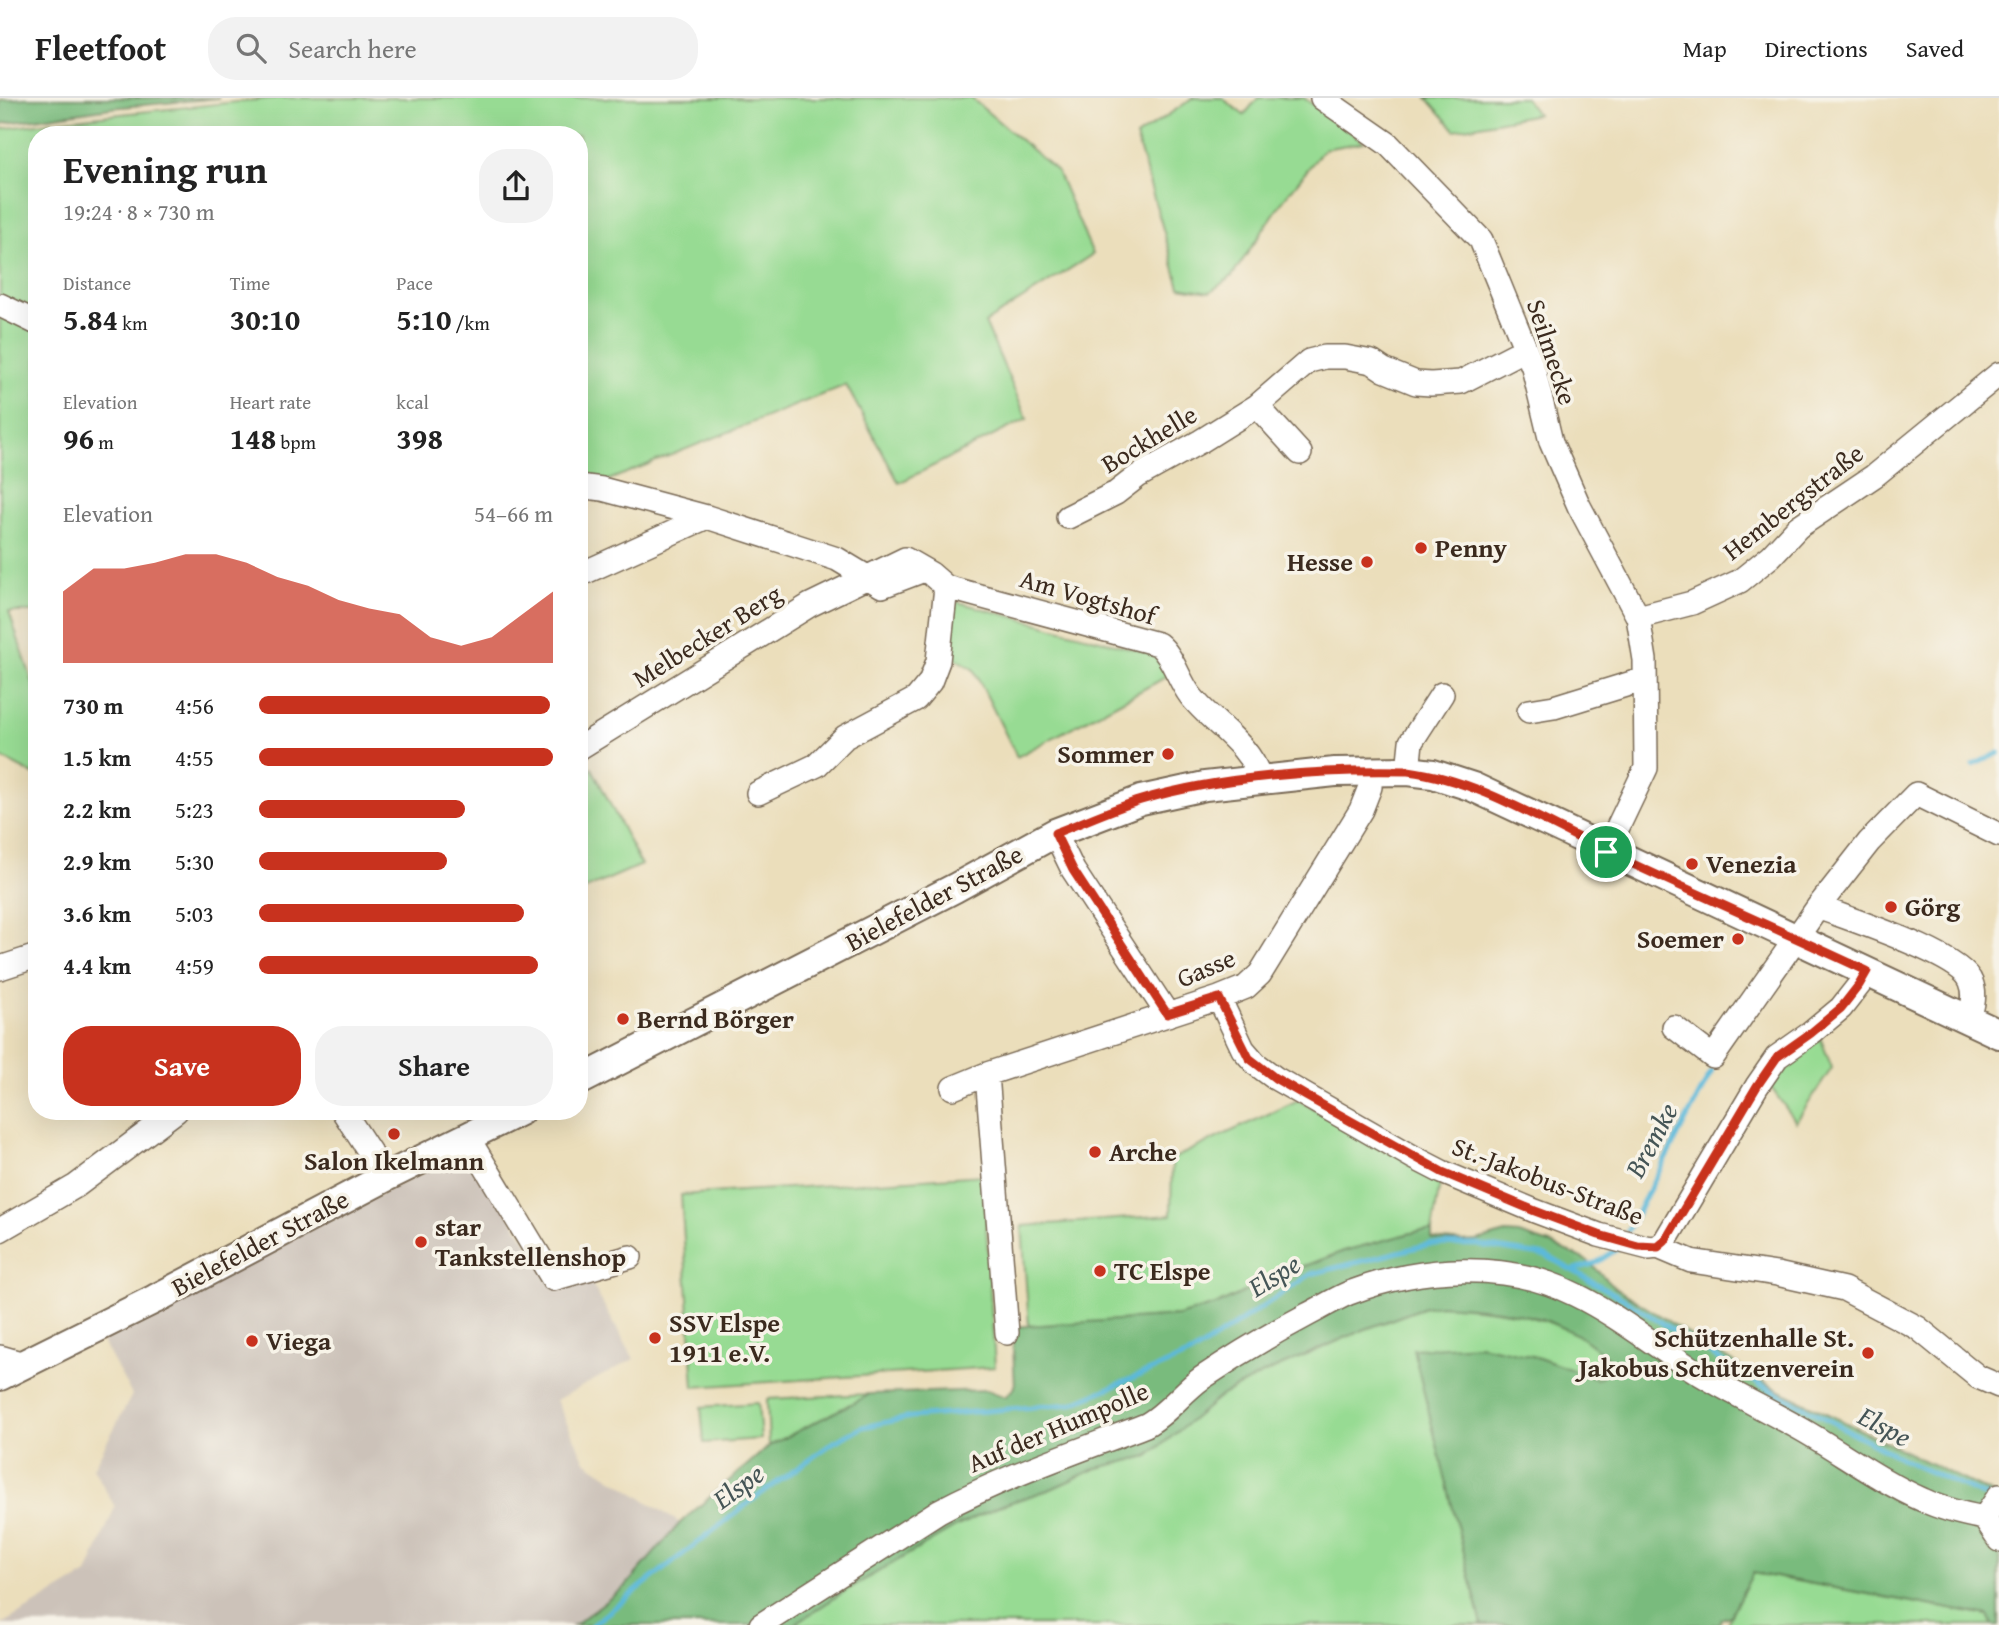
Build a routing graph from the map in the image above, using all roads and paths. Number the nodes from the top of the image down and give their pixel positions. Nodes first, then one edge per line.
1 (1322, 98) edge
2 (0, 304) edge
3 (28, 318) edge
4 (1525, 349) junction
5 (1999, 374) edge
6 (1257, 406) junction
7 (1300, 453) dead end
8 (590, 488) edge
9 (708, 517) junction
10 (1068, 517) dead end
11 (588, 571) edge
12 (867, 577) junction
13 (946, 587) junction
14 (1638, 617) junction
15 (1645, 679) junction
16 (1442, 694) dead end
17 (1529, 711) dead end
18 (588, 742) edge
19 (1370, 771) junction
20 (1408, 771) junction
21 (1259, 779) junction
22 (758, 793) dead end
23 (1055, 833) junction
24 (1999, 835) edge
25 (1606, 852) junction
26 (1818, 907) junction
27 (1797, 938) junction
28 (28, 959) edge
29 (0, 968) edge
30 (1867, 971) junction
31 (1219, 998) junction
32 (1167, 1014) junction
33 (1969, 1018) junction
34 (1674, 1027) dead end
35 (1999, 1034) edge
36 (987, 1074) junction
37 (588, 1076) edge
38 (953, 1088) dead end
39 (164, 1120) edge
40 (349, 1120) edge
41 (503, 1120) edge
42 (468, 1138) junction
43 (386, 1177) junction
44 (0, 1230) edge
45 (1658, 1247) junction
46 (630, 1257) dead end
47 (1007, 1333) dead end
48 (8, 1366) edge
49 (1999, 1386) edge
50 (1991, 1508) edge
51 (1999, 1540) edge
52 (761, 1625) edge

1 - 4 street, Seilmecke
2 - 3 street
4 - 6 street, Bockhelle
4 - 14 street, Seilmecke
5 - 14 street, Hembergstraße
6 - 7 street
6 - 10 street, Bockhelle
8 - 9 street
9 - 11 street
9 - 12 street
12 - 13 street, Am Vogtshof
12 - 18 street, Melbecker Berg
13 - 21 street, Am Vogtshof
13 - 22 street
14 - 15 street, Seilmecke
15 - 17 street
15 - 25 street, Seilmecke
16 - 20 street
19 - 20 main road, Bielefelder Straße
19 - 21 main road, Bielefelder Straße
19 - 31 street, Gasse
20 - 25 main road, Bielefelder Straße
21 - 23 main road, Bielefelder Straße
23 - 32 street
23 - 37 main road, Bielefelder Straße
24 - 26 street
25 - 27 main road, Bielefelder Straße
26 - 27 street
26 - 33 street
27 - 30 main road, Bielefelder Straße
27 - 34 street
28 - 29 street
30 - 33 main road, Bielefelder Straße
30 - 45 street, St.-Jakobus-Straße
31 - 32 street, Gasse
31 - 45 street, St.-Jakobus-Straße
32 - 36 street, Gasse
33 - 35 main road, Bielefelder Straße
36 - 38 street, Gasse
36 - 47 street
39 - 44 street
40 - 43 street
41 - 42 main road, Bielefelder Straße
42 - 43 main road, Bielefelder Straße
42 - 46 street
43 - 48 main road, Bielefelder Straße
45 - 49 street
50 - 51 street
50 - 52 street, Auf der Humpolle

